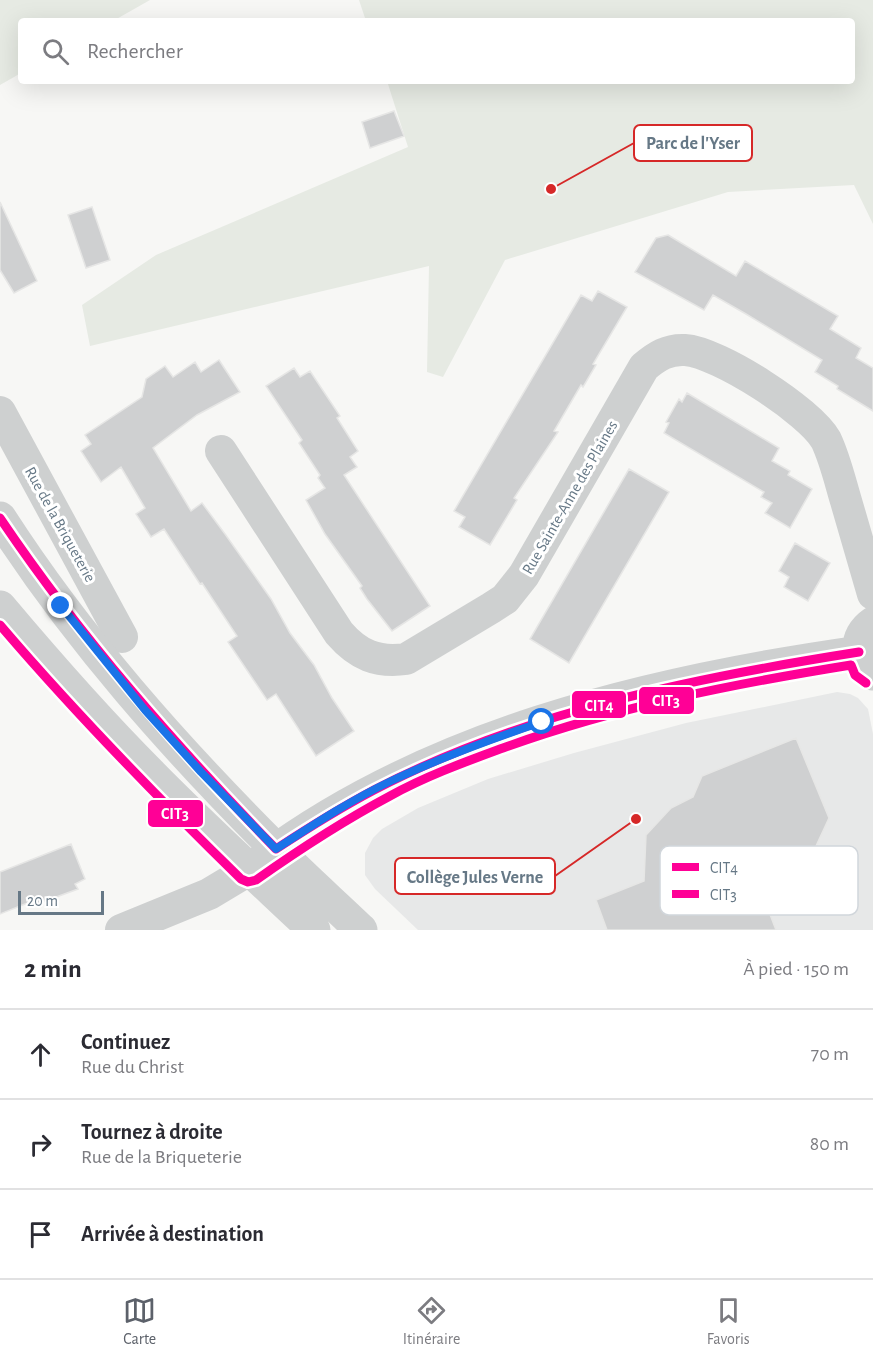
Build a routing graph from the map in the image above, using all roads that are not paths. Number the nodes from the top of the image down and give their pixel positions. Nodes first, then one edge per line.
1 (0, 412) edge
2 (221, 451) dead end
3 (0, 518) edge
4 (873, 594) edge
5 (0, 607) edge
6 (873, 623) edge
7 (122, 637) dead end
8 (868, 669) edge
9 (276, 849) junction
10 (249, 870) junction
11 (121, 930) edge
12 (314, 930) edge
13 (361, 930) edge

1 - 7 street, Rue de la Briqueterie
2 - 4 street, Rue Sainte-Anne des Plaines
3 - 9 street
5 - 10 street
6 - 8 street
8 - 9 street
9 - 10 street
9 - 13 street
10 - 11 street
10 - 12 street

